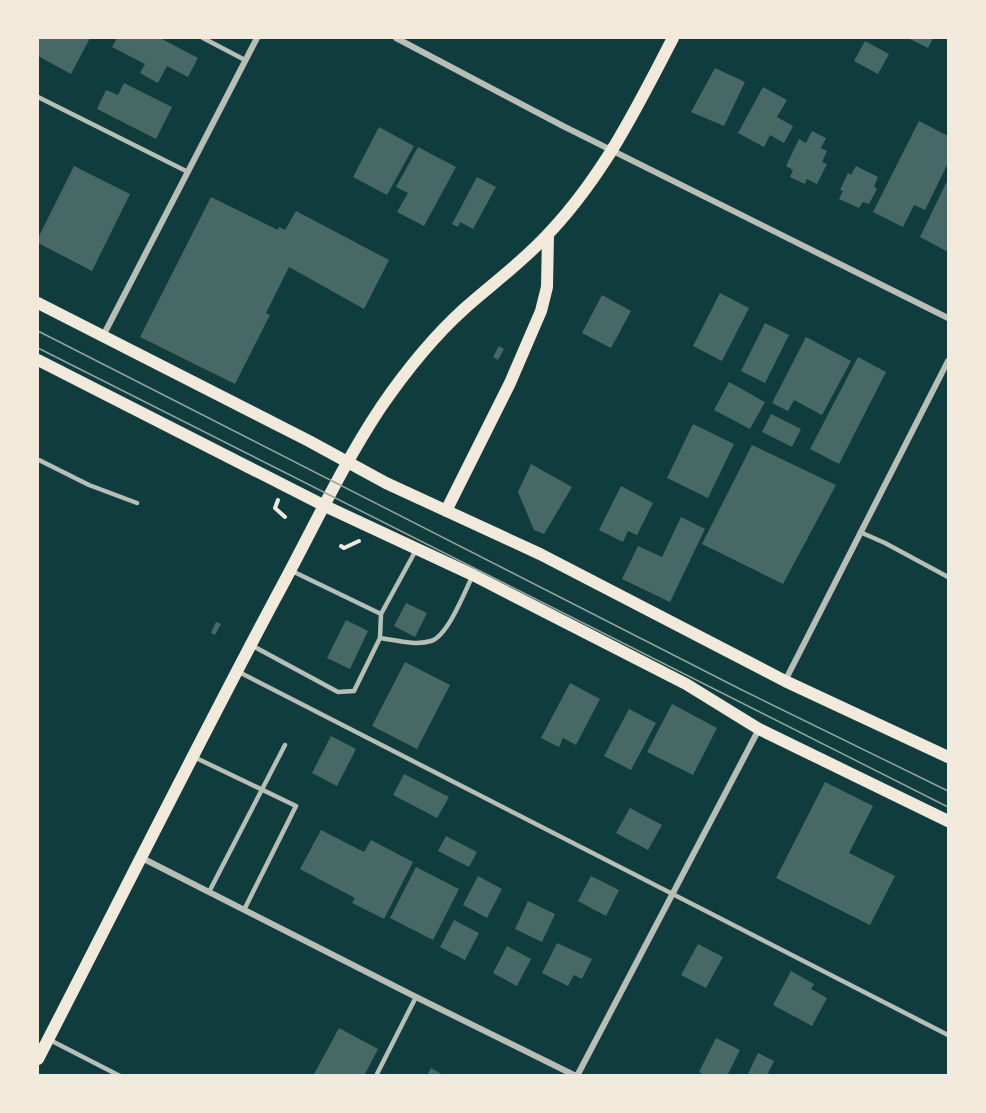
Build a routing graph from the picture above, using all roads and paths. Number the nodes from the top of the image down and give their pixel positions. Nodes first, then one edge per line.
1 (203, 38) edge
2 (257, 38) edge
3 (396, 38) edge
4 (673, 38) edge
5 (245, 60) junction
6 (38, 97) edge
7 (614, 150) junction
8 (188, 172) junction
9 (548, 235) junction
10 (38, 303) edge
11 (948, 318) edge
12 (103, 338) junction
13 (38, 360) edge
14 (948, 361) edge
15 (39, 460) edge
16 (347, 463) junction
17 (279, 496) dead end
18 (137, 503) dead end
19 (325, 506) junction
20 (446, 511) junction
21 (285, 517) dead end
22 (860, 532) junction
23 (368, 542) dead end
24 (341, 546) dead end
25 (417, 548) junction
26 (291, 570) junction
27 (473, 575) junction
28 (948, 577) edge
29 (381, 614) junction
30 (380, 638) junction
31 (251, 645) junction
32 (237, 671) junction
33 (785, 681) junction
34 (759, 729) junction
35 (285, 745) dead end
36 (194, 756) junction
37 (948, 757) edge
38 (261, 789) junction
39 (948, 821) edge
40 (142, 858) junction
41 (209, 892) junction
42 (672, 893) junction
43 (244, 910) junction
44 (416, 997) junction
45 (948, 1035) edge
46 (48, 1039) junction
47 (38, 1059) edge
48 (120, 1076) edge
49 (376, 1076) edge
50 (576, 1076) edge

1 - 5 lane
2 - 5 street
3 - 7 street
4 - 7 main road
5 - 8 street
6 - 8 lane
7 - 9 main road
7 - 11 street
8 - 12 street
9 - 16 main road
9 - 20 main road
10 - 12 main road
12 - 16 main road
13 - 19 main road
14 - 22 street
15 - 18 lane
16 - 19 main road
16 - 20 main road
17 - 21 path
19 - 25 main road
19 - 26 main road
20 - 33 main road
22 - 28 lane
22 - 33 street
23 - 24 path
25 - 27 main road
25 - 29 lane
26 - 29 lane
26 - 31 main road
27 - 30 lane
27 - 34 main road
29 - 30 lane
30 - 31 lane
31 - 32 main road
32 - 36 main road
32 - 42 lane
33 - 37 main road
34 - 39 main road
34 - 42 street
35 - 38 lane
36 - 38 lane
36 - 40 main road
38 - 41 lane
38 - 43 lane
40 - 41 street
40 - 46 main road
41 - 43 street
42 - 45 lane
42 - 50 street
43 - 44 street
44 - 49 lane
44 - 50 street
46 - 47 main road
46 - 48 lane

